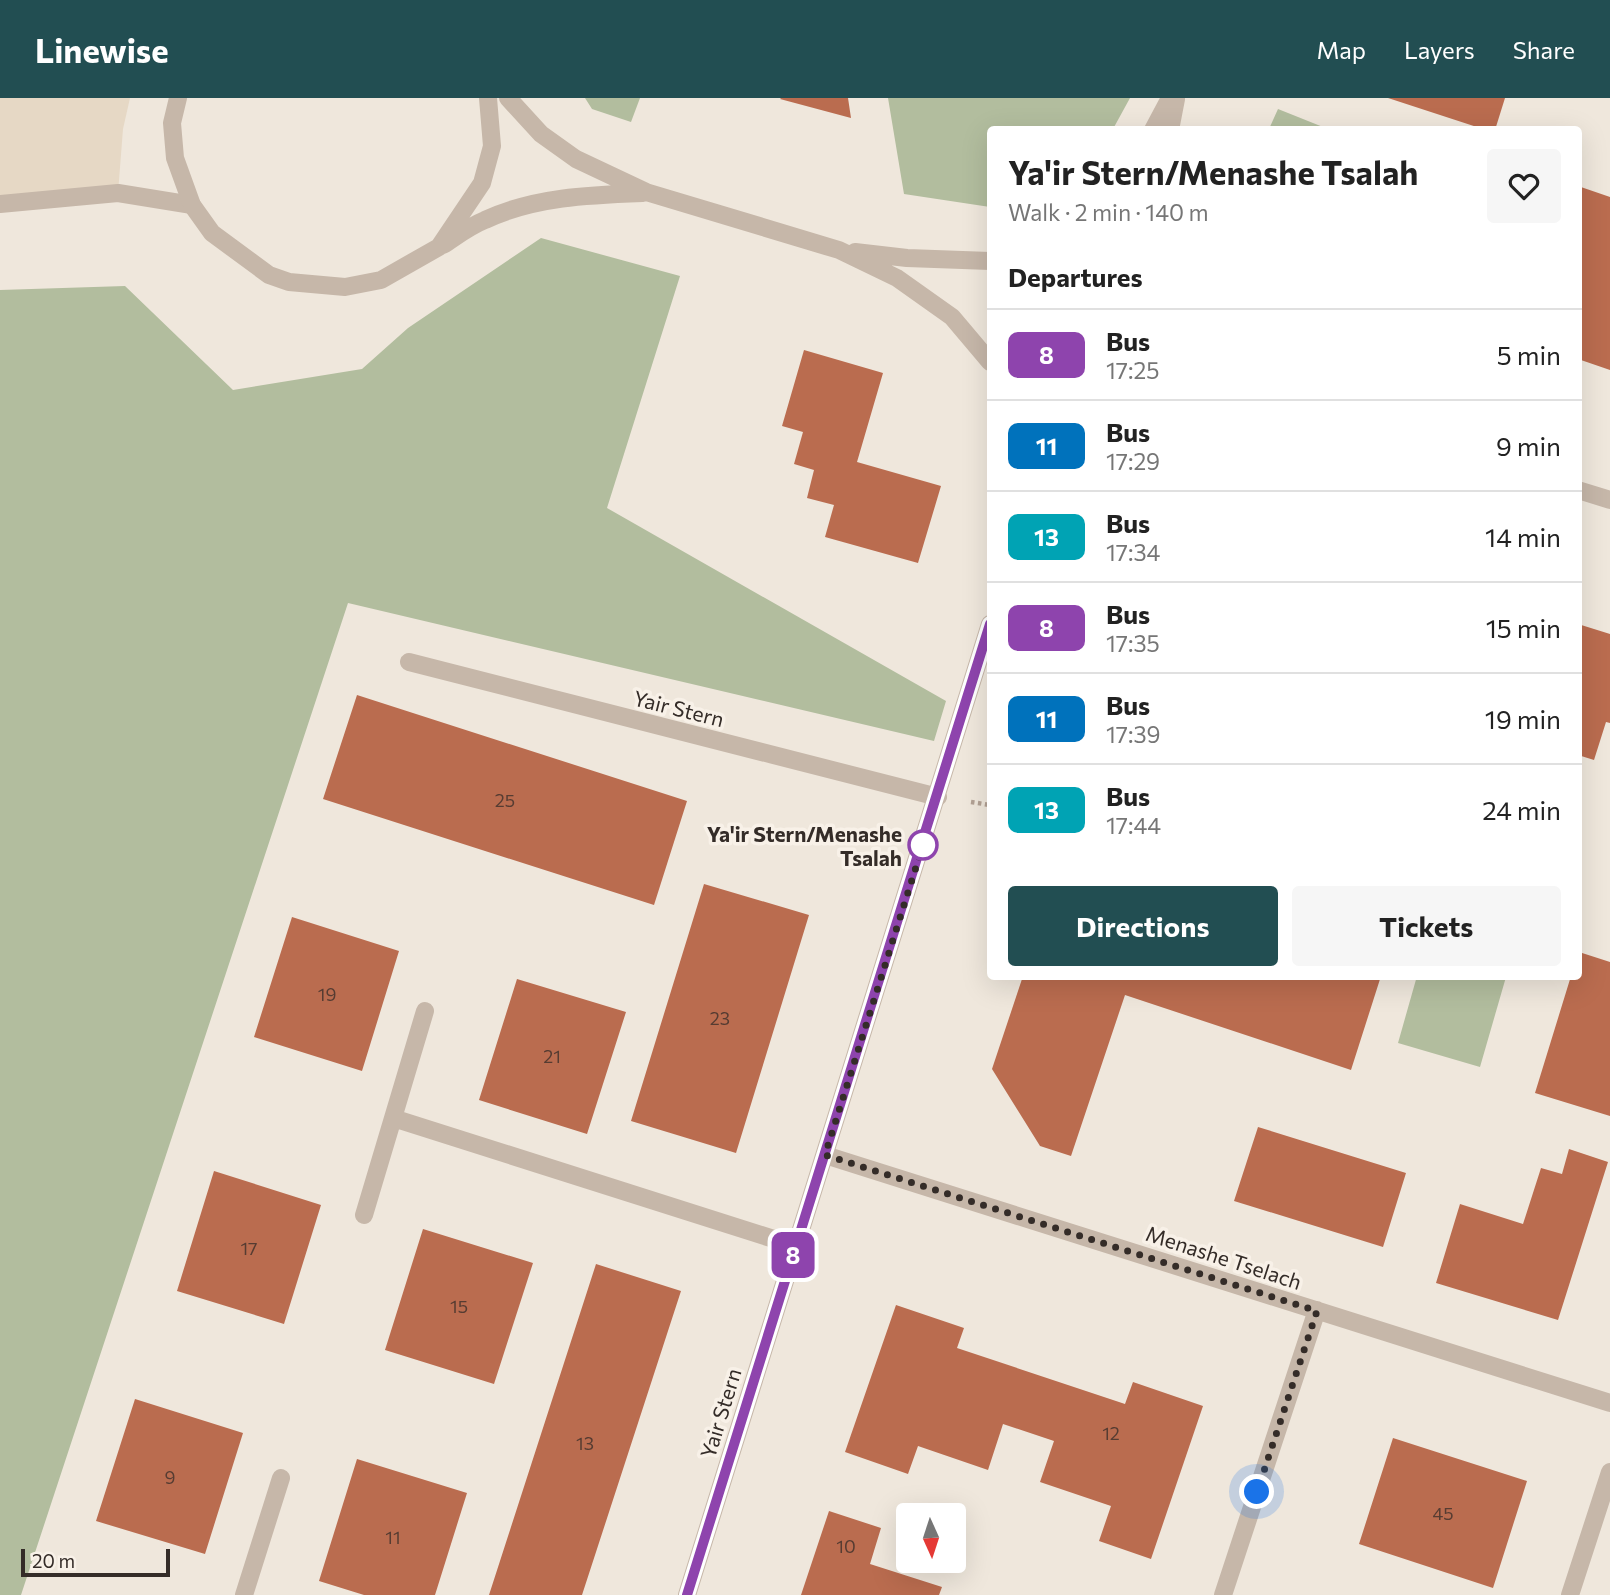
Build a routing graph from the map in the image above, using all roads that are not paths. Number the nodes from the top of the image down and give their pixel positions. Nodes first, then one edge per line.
1 (178, 98) edge
2 (488, 98) edge
3 (508, 98) edge
4 (1170, 98) edge
5 (1176, 98) edge
6 (1155, 126) edge
7 (1171, 126) edge
8 (646, 192) junction
9 (0, 204) edge
10 (192, 205) junction
11 (439, 247) junction
12 (839, 250) junction
13 (987, 261) edge
14 (987, 358) edge
15 (1582, 491) edge
16 (1610, 500) edge
17 (987, 641) edge
18 (409, 662) dead end
19 (938, 797) junction
20 (425, 1011) dead end
21 (393, 1118) junction
22 (825, 1155) junction
23 (364, 1215) dead end
24 (796, 1246) junction
25 (1317, 1311) junction
26 (1610, 1403) edge
27 (1610, 1472) edge
28 (281, 1478) dead end
29 (244, 1595) edge
30 (687, 1595) edge
31 (1223, 1595) edge
32 (1570, 1595) edge

1 - 10 street
2 - 11 street
3 - 8 street
4 - 6 street
5 - 7 street
8 - 11 street
8 - 12 street
9 - 10 street
10 - 11 street
12 - 13 street
12 - 14 street
15 - 16 street
17 - 19 street, Yair Stern
18 - 19 street, Yair Stern
19 - 22 street, Yair Stern
20 - 21 street
21 - 23 street
21 - 24 street
22 - 24 street, Yair Stern
22 - 25 street, Menashe Tselach
24 - 30 street, Yair Stern
25 - 26 street, Menashe Tselach
25 - 31 street
27 - 32 street
28 - 29 street

